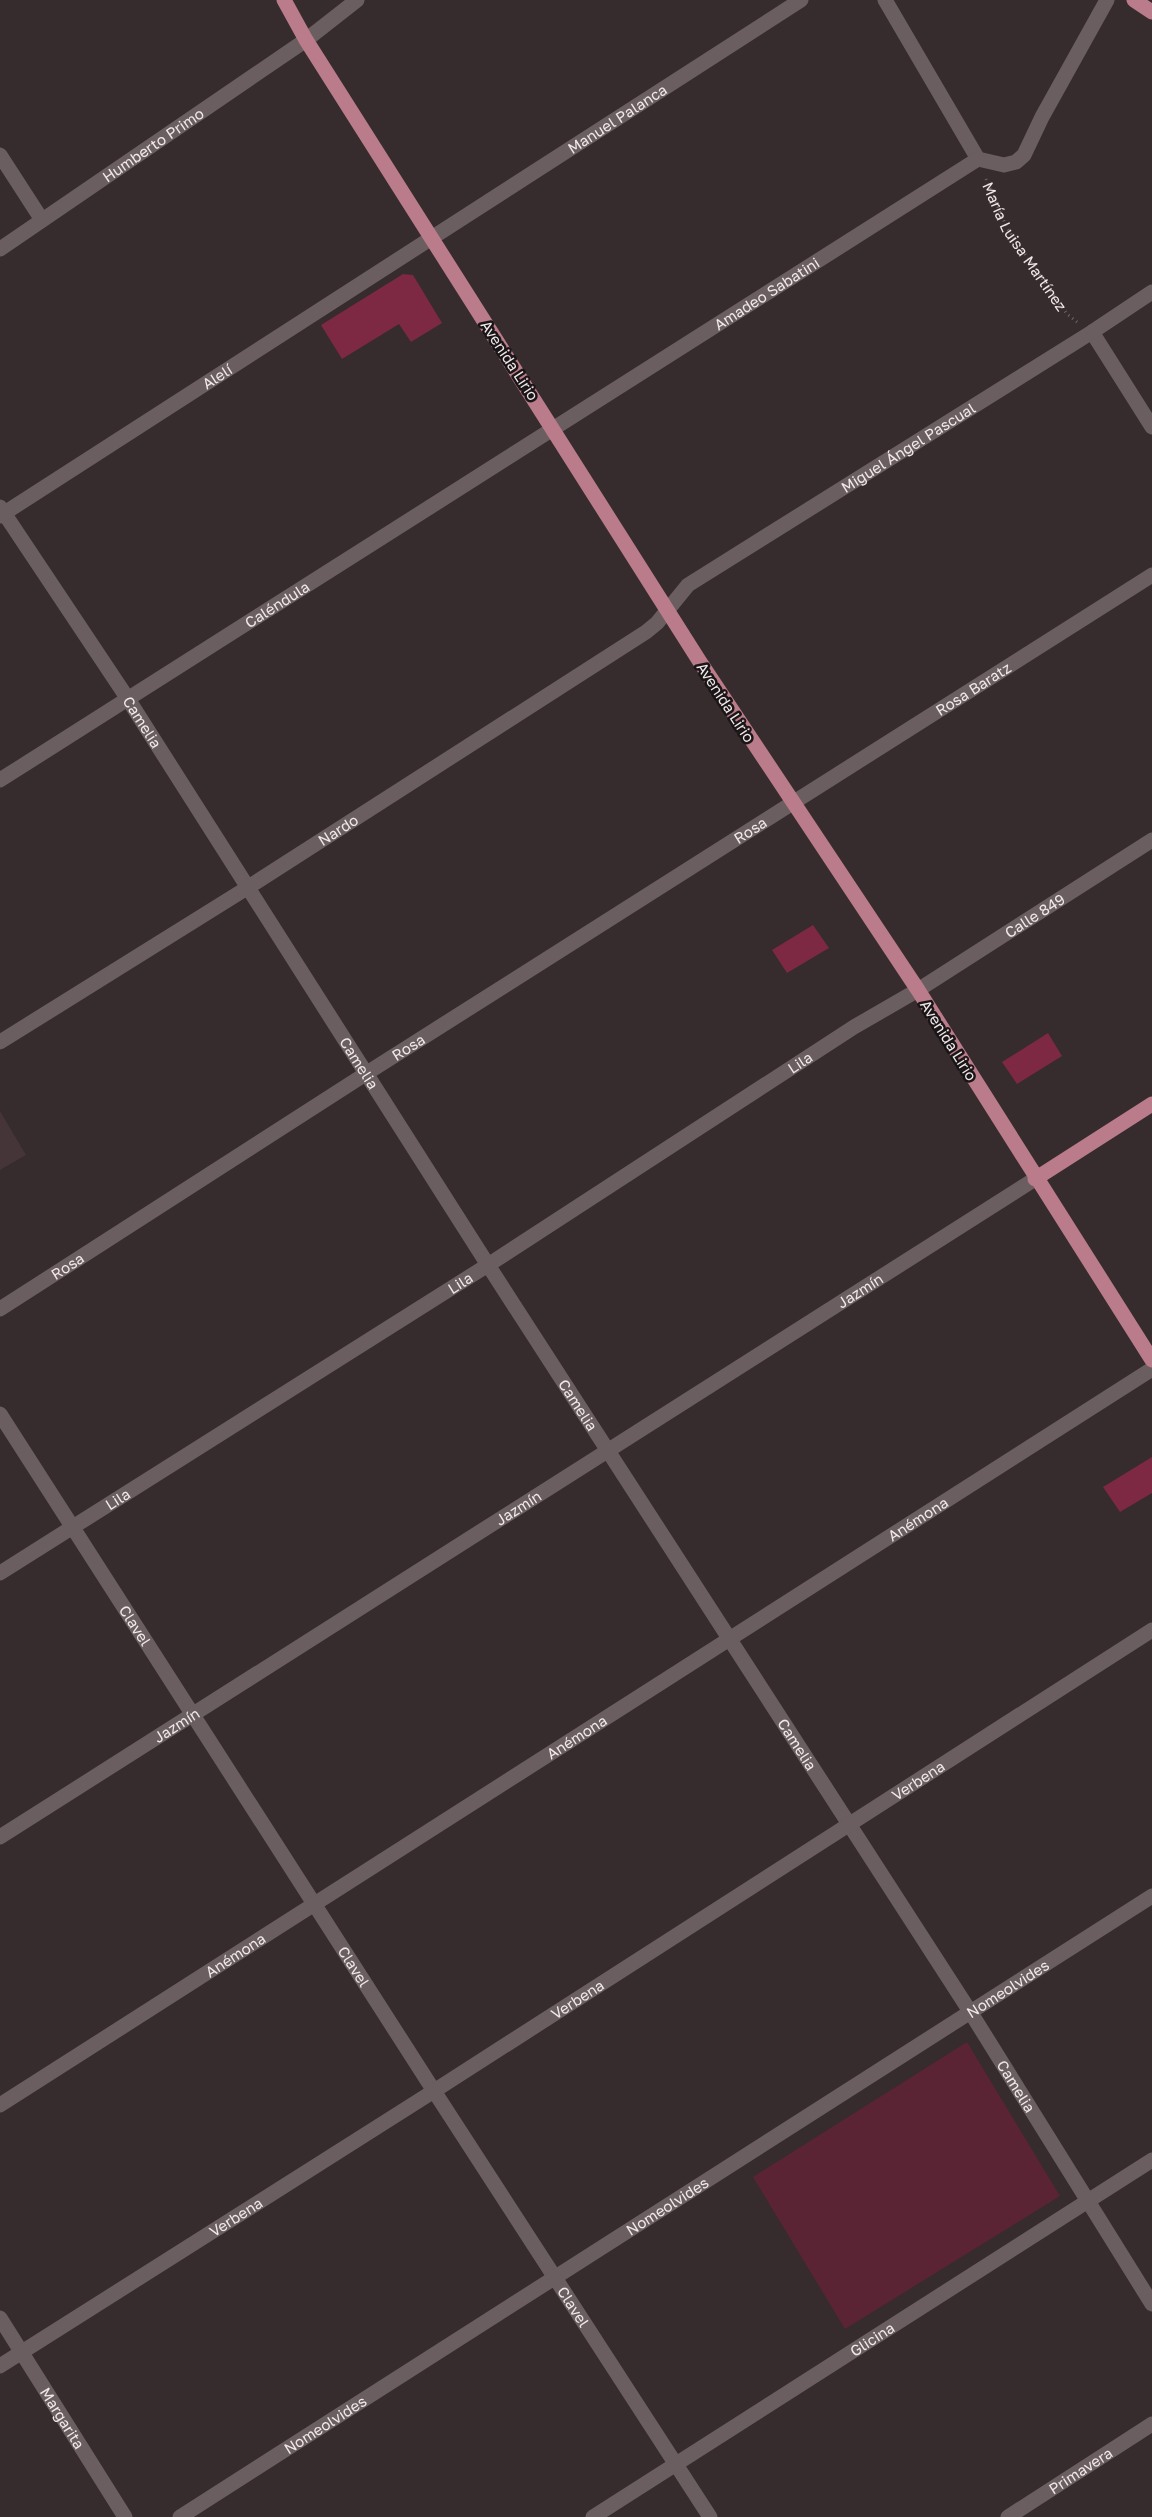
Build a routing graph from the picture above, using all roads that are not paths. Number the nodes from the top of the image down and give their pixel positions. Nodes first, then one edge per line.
1 (284, 0) edge
2 (357, 0) edge
3 (801, 0) edge
4 (885, 0) edge
5 (1107, 0) edge
6 (1134, 0) edge
7 (1152, 12) edge
8 (306, 40) junction
9 (0, 155) edge
10 (978, 159) junction
11 (42, 220) junction
12 (433, 238) junction
13 (0, 249) edge
14 (1152, 292) edge
15 (1092, 332) junction
16 (1152, 427) edge
17 (554, 428) junction
18 (1, 512) edge
19 (1152, 575) edge
20 (668, 609) junction
21 (128, 699) junction
22 (0, 780) edge
23 (793, 804) junction
24 (1152, 840) edge
25 (247, 888) junction
26 (918, 990) junction
27 (0, 1042) edge
28 (366, 1073) junction
29 (1152, 1104) edge
30 (1035, 1179) junction
31 (488, 1265) junction
32 (0, 1309) edge
33 (1152, 1360) edge
34 (1152, 1369) edge
35 (0, 1414) edge
36 (608, 1451) junction
37 (72, 1526) junction
38 (0, 1573) edge
39 (1152, 1630) edge
40 (730, 1640) junction
41 (193, 1715) junction
42 (848, 1826) junction
43 (0, 1837) edge
44 (1152, 1896) edge
45 (314, 1904) junction
46 (971, 2013) junction
47 (434, 2091) junction
48 (0, 2105) edge
49 (1152, 2160) edge
50 (1087, 2202) junction
51 (556, 2278) junction
52 (1152, 2304) edge
53 (0, 2318) edge
54 (22, 2352) junction
55 (0, 2366) edge
56 (1152, 2424) edge
57 (676, 2464) junction
58 (124, 2517) edge
59 (180, 2517) edge
60 (594, 2517) edge
61 (710, 2517) edge
62 (1008, 2517) edge

1 - 8 main road, Avenida Lirio
2 - 8 street, Humberto Primo
3 - 12 street, Manuel Palanca
4 - 10 street
5 - 10 street
6 - 7 main road
8 - 11 street, Humberto Primo
8 - 12 main road, Avenida Lirio
9 - 11 street
10 - 17 street, Amadeo Sabatini
11 - 13 street, Humberto Primo
12 - 17 main road, Avenida Lirio
12 - 18 street, Alelí
14 - 15 street, Miguel Ángel Pascual
15 - 16 street
15 - 20 street, Miguel Ángel Pascual
17 - 20 main road, Avenida Lirio
17 - 21 street, Caléndula
18 - 21 street, Camelia
19 - 23 street, Rosa Baratz
20 - 23 main road, Avenida Lirio
20 - 25 street, Nardo
21 - 22 street, Caléndula
21 - 25 street, Camelia
23 - 26 main road, Avenida Lirio
23 - 28 street, Rosa
24 - 26 street, Calle 849
25 - 27 street, Nardo
25 - 28 street, Camelia
26 - 30 main road, Avenida Lirio
26 - 31 street, Lila
28 - 31 street, Camelia
28 - 32 street, Rosa
29 - 30 main road
30 - 33 main road, Avenida Lirio
30 - 36 street, Jazmín
31 - 36 street, Camelia
31 - 37 street, Lila
34 - 40 street, Anémona
35 - 37 street, Clavel
36 - 40 street, Camelia
36 - 41 street, Jazmín
37 - 38 street, Lila
37 - 41 street, Clavel
39 - 42 street, Verbena
40 - 42 street, Camelia
40 - 45 street, Anémona
41 - 43 street, Jazmín
41 - 45 street, Clavel
42 - 46 street, Camelia
42 - 47 street, Verbena
44 - 46 street, Nomeolvides
45 - 47 street, Clavel
45 - 48 street, Anémona
46 - 50 street, Camelia
46 - 51 street, Nomeolvides
47 - 51 street, Clavel
47 - 54 street, Verbena
49 - 50 street, Glicina
50 - 52 street, Camelia
50 - 57 street, Glicina
51 - 57 street, Clavel
51 - 59 street, Nomeolvides
53 - 54 street, Margarita
54 - 55 street, Verbena
54 - 58 street, Margarita
56 - 62 street, Primavera
57 - 60 street, Glicina
57 - 61 street, Clavel

